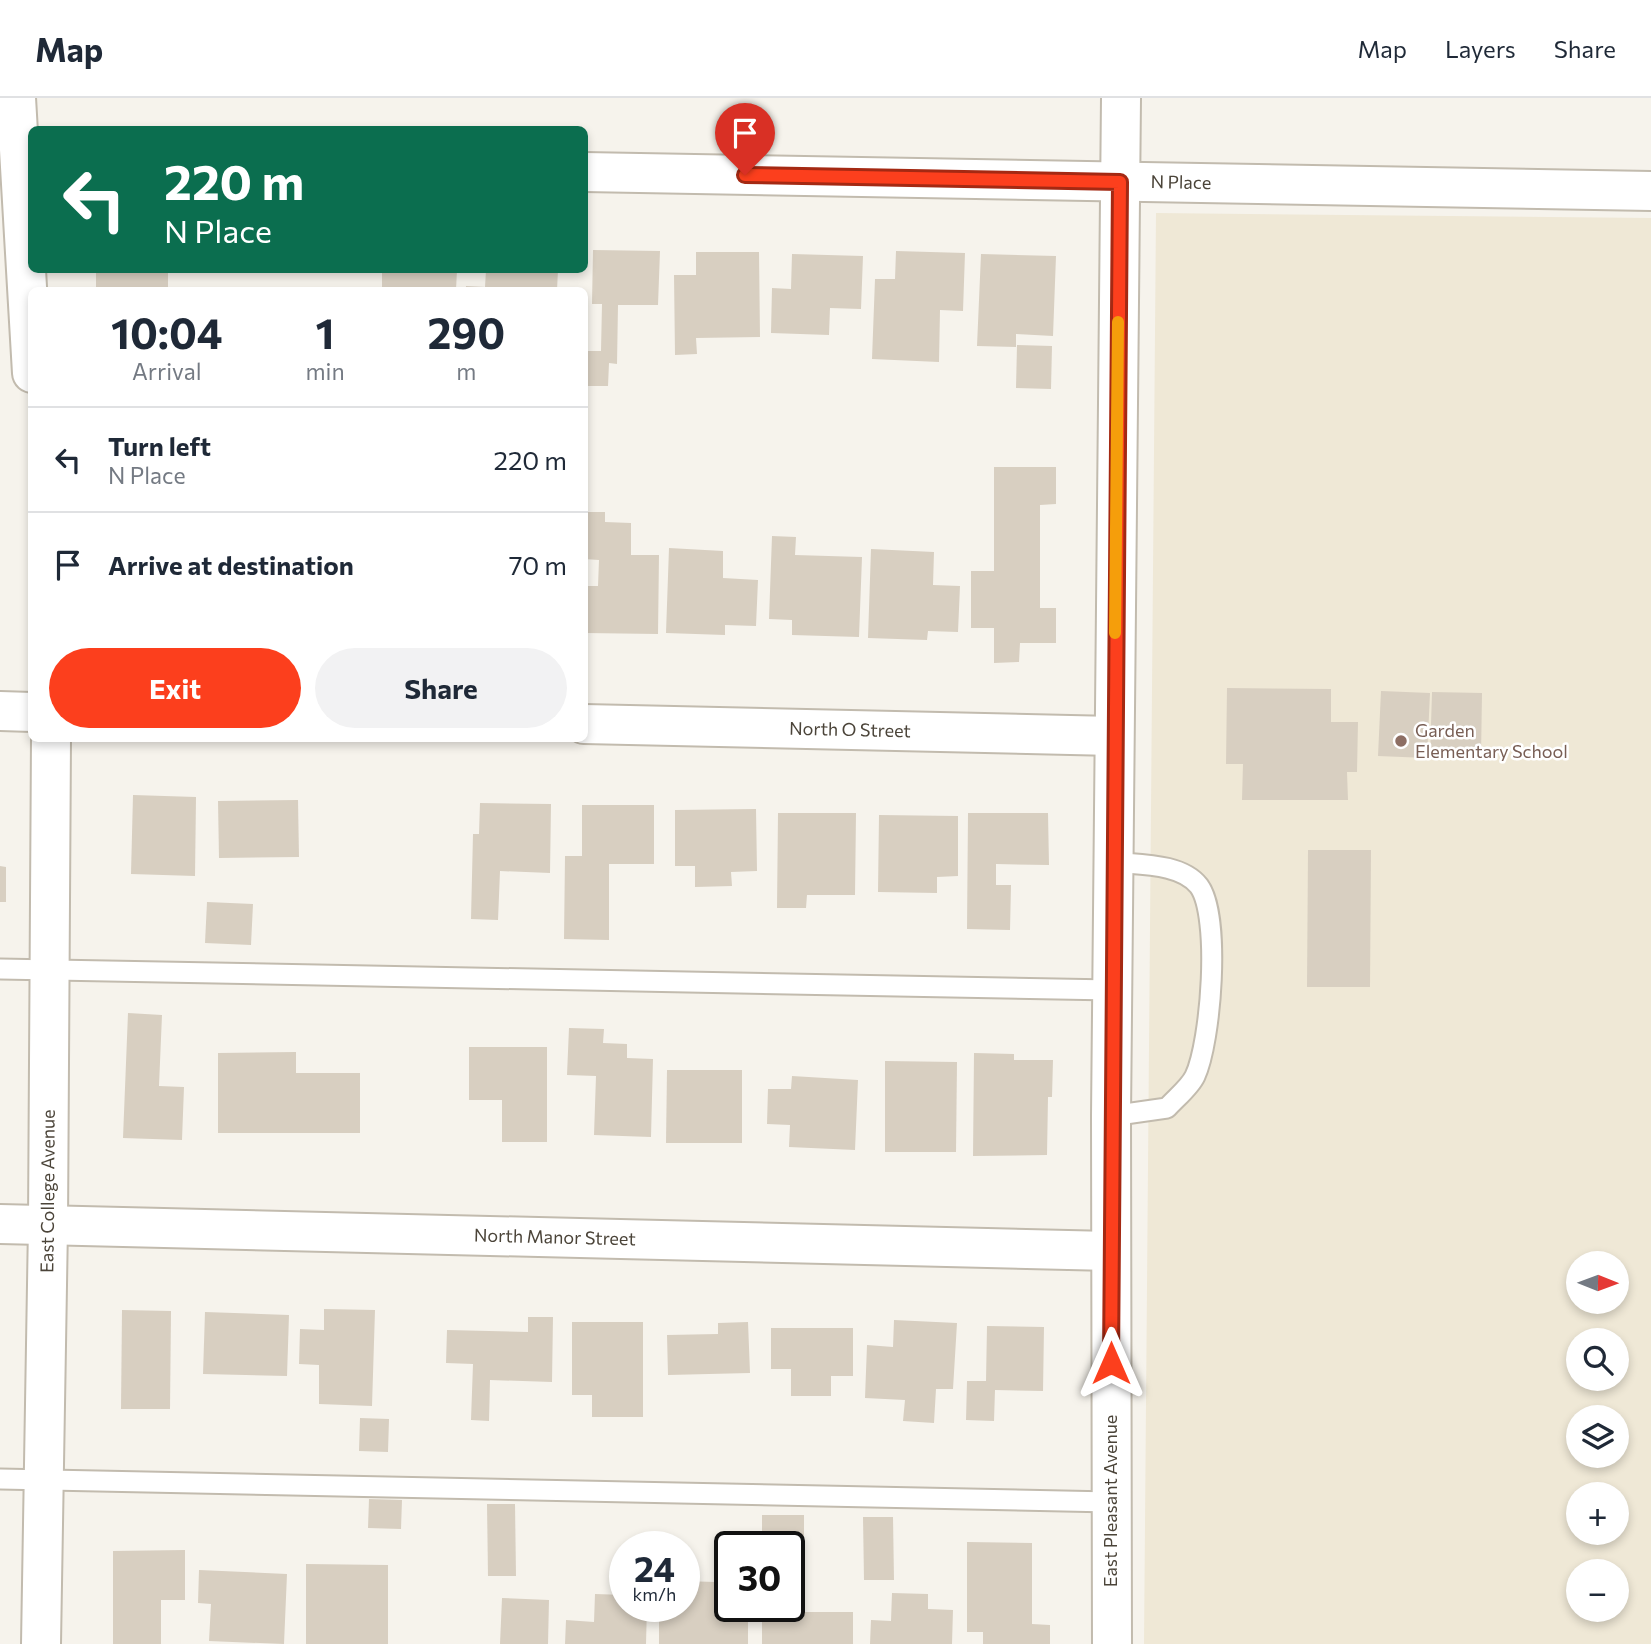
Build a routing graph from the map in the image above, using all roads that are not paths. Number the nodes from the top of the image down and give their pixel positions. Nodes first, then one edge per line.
1 (16, 98) edge
2 (1121, 98) edge
3 (17, 162) edge
4 (588, 172) edge
5 (1120, 182) junction
6 (1651, 191) edge
7 (28, 317) edge
8 (0, 712) edge
9 (28, 712) edge
10 (588, 724) edge
11 (1114, 736) junction
12 (51, 742) edge
13 (1113, 862) junction
14 (0, 969) edge
15 (50, 970) junction
16 (1112, 990) junction
17 (1111, 1116) junction
18 (0, 1224) edge
19 (48, 1225) junction
20 (1111, 1251) junction
21 (0, 1479) edge
22 (44, 1480) junction
23 (1111, 1502) junction
24 (41, 1644) edge
25 (1112, 1644) edge

1 - 3 street
2 - 5 street, East Pleasant Avenue
3 - 7 street
4 - 5 street, N Place
5 - 6 street, N Place
5 - 11 street, East Pleasant Avenue
8 - 9 street
10 - 11 street, North O Street
11 - 13 street, East Pleasant Avenue
12 - 15 street, East College Avenue
13 - 16 street, East Pleasant Avenue
13 - 17 lane
14 - 15 lane
15 - 16 lane
15 - 19 street, East College Avenue
16 - 17 street, East Pleasant Avenue
17 - 20 street, East Pleasant Avenue
18 - 19 street, North Manor Street
19 - 20 street, North Manor Street
19 - 22 street, East College Avenue
20 - 23 street, East Pleasant Avenue
21 - 22 lane
22 - 23 lane
22 - 24 street, East College Avenue
23 - 25 street, East Pleasant Avenue

